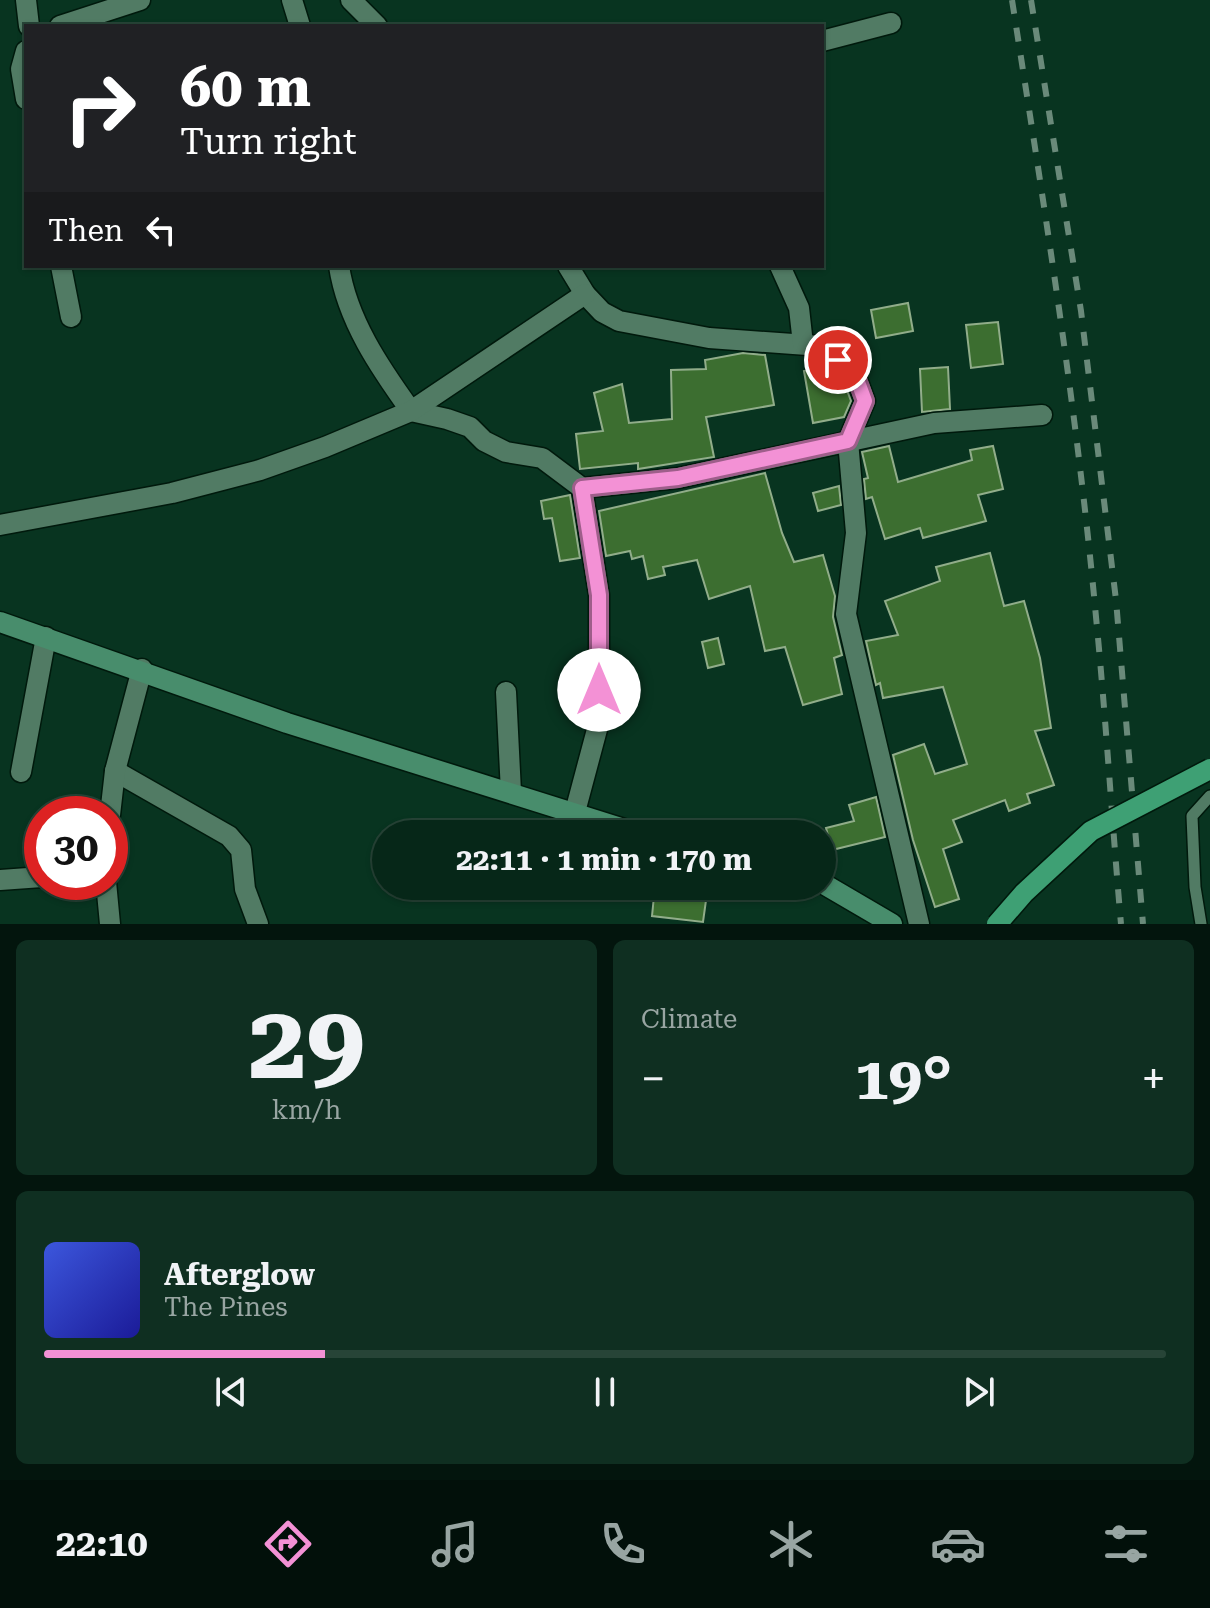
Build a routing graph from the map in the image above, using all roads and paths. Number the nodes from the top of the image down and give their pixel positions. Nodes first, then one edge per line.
1 (26, 0) edge
2 (140, 0) edge
3 (292, 0) edge
4 (351, 0) edge
5 (891, 23) dead end
6 (29, 24) edge
7 (66, 24) edge
8 (299, 24) edge
9 (375, 24) edge
10 (824, 40) edge
11 (24, 58) edge
12 (24, 87) edge
13 (61, 268) edge
14 (340, 268) edge
15 (569, 268) edge
16 (781, 268) edge
17 (585, 294) junction
18 (71, 317) dead end
19 (803, 344) junction
20 (411, 411) junction
21 (1042, 415) dead end
22 (848, 441) junction
23 (582, 488) junction
24 (0, 525) edge
25 (0, 622) edge
26 (46, 637) junction
27 (142, 669) junction
28 (506, 692) dead end
29 (1210, 769) edge
30 (115, 771) junction
31 (21, 772) dead end
32 (511, 792) junction
33 (112, 796) edge
34 (1210, 796) edge
35 (575, 812) junction
36 (599, 820) edge
37 (24, 878) edge
38 (0, 880) edge
39 (836, 891) edge
40 (108, 900) edge
41 (110, 924) edge
42 (258, 924) edge
43 (892, 924) edge
44 (919, 924) edge
45 (997, 924) edge
46 (1201, 924) edge

1 - 6 street
2 - 7 street
3 - 8 street
4 - 9 street
5 - 10 street
11 - 12 street
13 - 18 street
14 - 20 street
15 - 17 street
16 - 19 street
17 - 19 street
17 - 20 street
19 - 22 street
20 - 23 street
20 - 24 street
21 - 22 street
22 - 23 street
22 - 44 street
23 - 35 street
25 - 26 street
26 - 27 street
26 - 31 street
27 - 30 street
27 - 32 street
28 - 32 street
29 - 45 main road, bridge
30 - 33 street
30 - 42 street
32 - 35 street
34 - 46 lane
35 - 36 street
37 - 38 street
39 - 43 street
40 - 41 street

